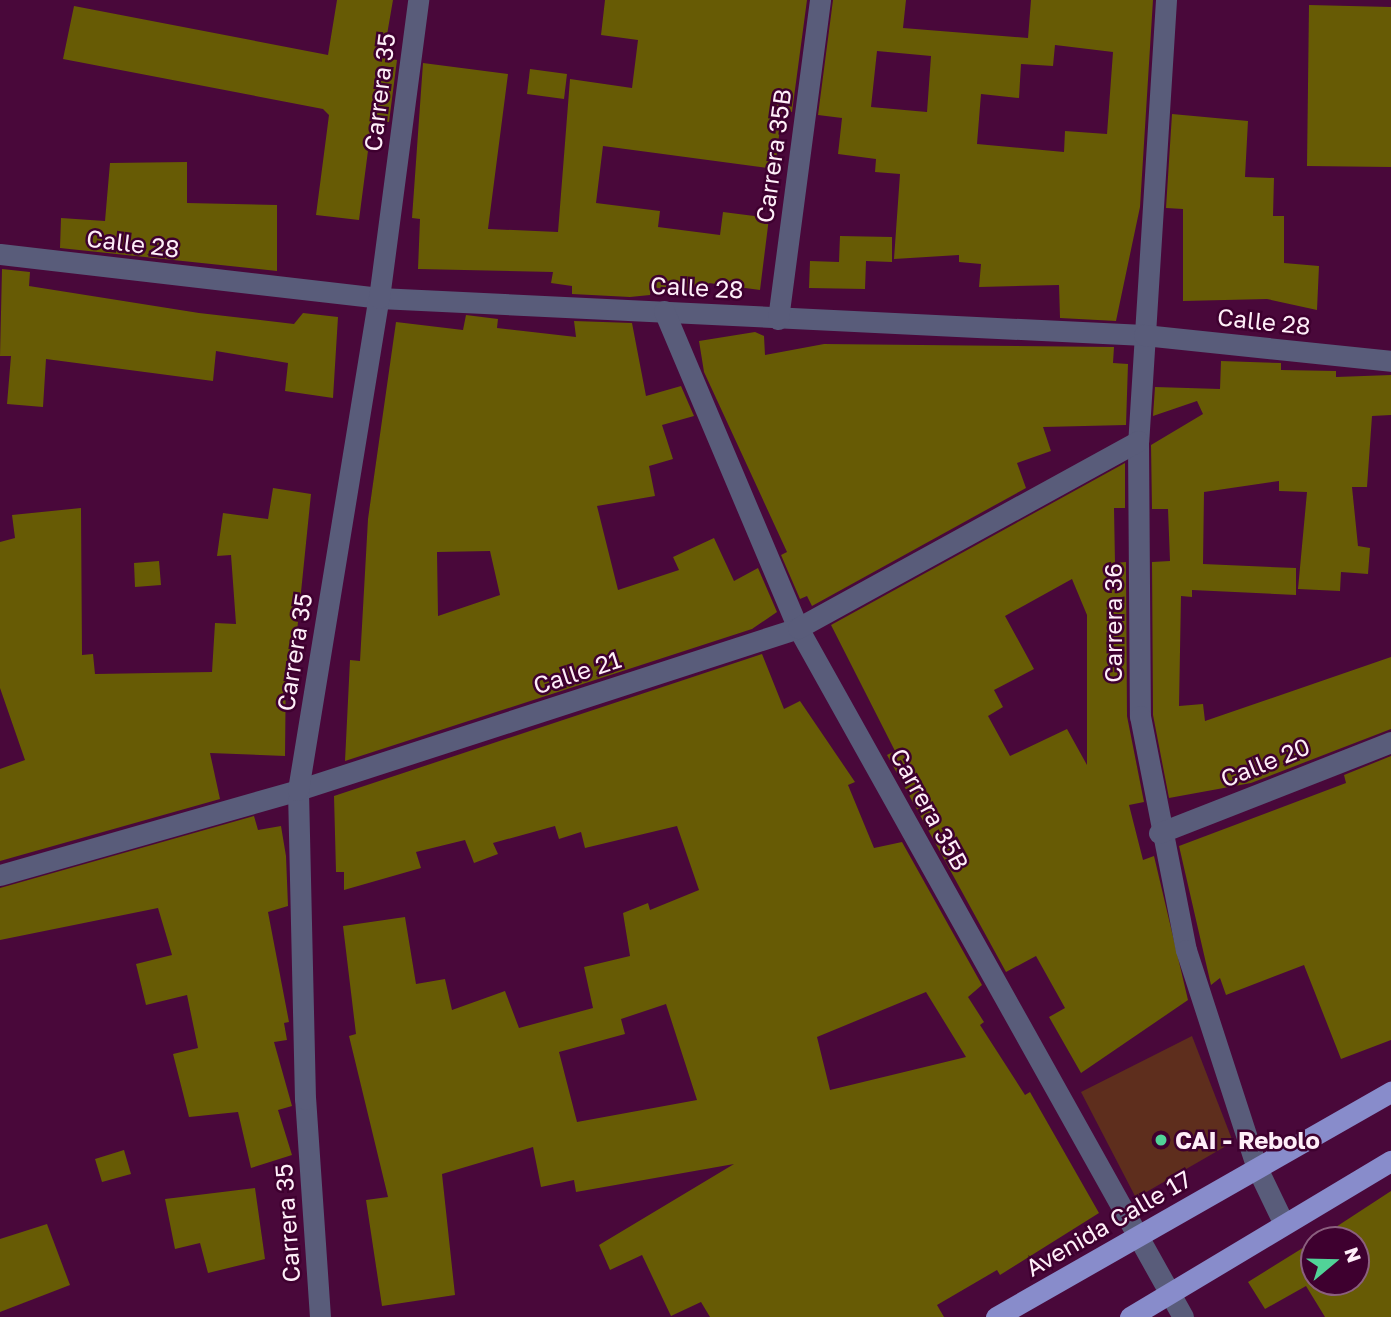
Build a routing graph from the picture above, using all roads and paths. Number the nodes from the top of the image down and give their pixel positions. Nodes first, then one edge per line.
1 (418, 0) edge
2 (820, 0) edge
3 (1166, 0) edge
4 (0, 254) edge
5 (379, 298) junction
6 (664, 312) junction
7 (778, 319) junction
8 (1144, 335) junction
9 (1391, 361) edge
10 (1138, 441) junction
11 (798, 628) junction
12 (1391, 742) edge
13 (298, 790) junction
14 (1159, 833) junction
15 (0, 875) edge
16 (1391, 1092) edge
17 (1391, 1161) edge
18 (1256, 1168) junction
19 (1284, 1224) junction
20 (1138, 1236) junction
21 (1170, 1294) junction
22 (320, 1317) edge
23 (996, 1317) edge
24 (1130, 1317) edge
25 (1183, 1317) edge

1 - 5 street, Carrera 35
2 - 7 street, Carrera 35B
3 - 8 street, Carrera 36
4 - 5 street, Calle 28
5 - 6 street, Calle 28
5 - 13 street, Carrera 35
6 - 7 street, Calle 28
6 - 11 street, Carrera 35B
7 - 8 street, Calle 28
8 - 9 street, Calle 28
8 - 10 street, Carrera 36
10 - 11 street, Calle 21
10 - 14 street, Carrera 36
11 - 13 street, Calle 21
11 - 20 street, Carrera 35B
12 - 14 street, Calle 20
13 - 15 street, Calle 21
13 - 22 street, Carrera 35
14 - 18 street, Carrera 36
16 - 18 main road, Avenida Calle 17
17 - 19 main road
18 - 19 street, Carrera 36
18 - 20 main road, Avenida Calle 17
19 - 21 main road
20 - 21 street, Carrera 35B
20 - 23 main road, Avenida Calle 17
21 - 24 main road
21 - 25 street, Carrera 35B

